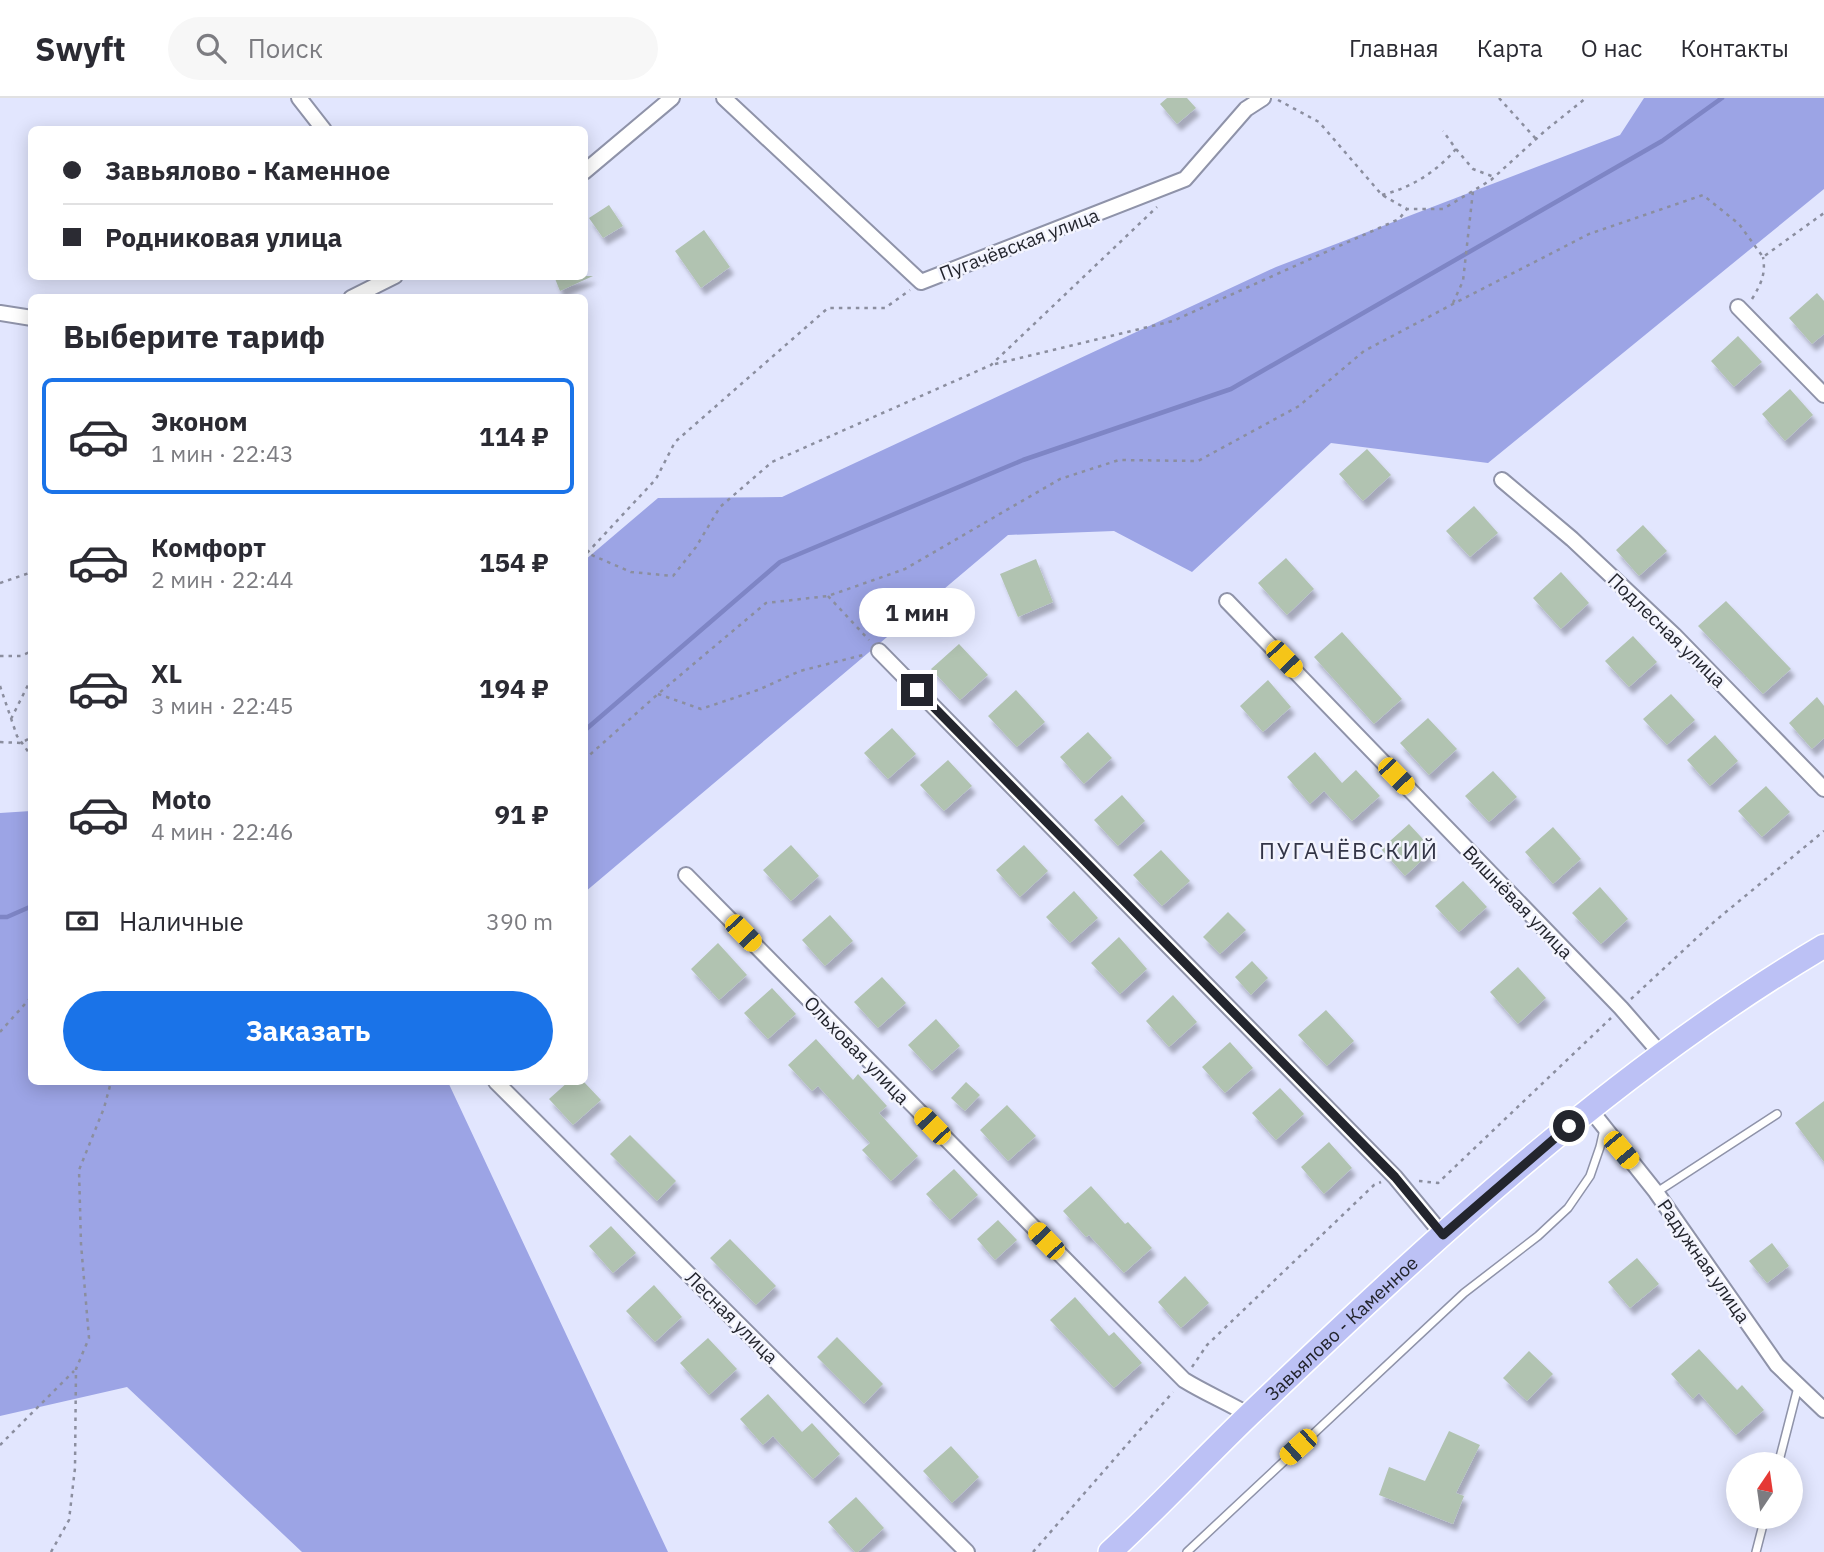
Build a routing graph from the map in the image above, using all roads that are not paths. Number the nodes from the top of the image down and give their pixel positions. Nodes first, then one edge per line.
1 (299, 98) edge
2 (673, 98) edge
3 (724, 98) edge
4 (1263, 98) edge
5 (321, 126) edge
6 (588, 169) edge
7 (387, 280) edge
8 (359, 294) edge
9 (1741, 311) road end
10 (0, 313) edge
11 (28, 317) edge
12 (1824, 396) edge
13 (1502, 480) dead end
14 (1227, 601) dead end
15 (879, 651) road end
16 (1824, 789) edge
17 (686, 875) dead end
18 (1824, 946) edge
19 (1661, 1054) junction
20 (499, 1085) edge
21 (1590, 1108) junction
22 (1777, 1114) dead end
23 (1604, 1129) junction
24 (1656, 1192) junction
25 (1443, 1235) junction
26 (1798, 1387) junction
27 (1824, 1410) edge
28 (1249, 1415) junction
29 (1781, 1452) edge
30 (1762, 1530) edge
31 (1123, 1548) edge
32 (967, 1552) edge
33 (1187, 1552) edge
34 (1756, 1552) edge

1 - 5 street
2 - 6 street
3 - 4 street, Пугачёвская улица
7 - 8 street
9 - 12 street
10 - 11 street
13 - 16 street, Подлесная улица
14 - 19 street, Вишнёвая улица
15 - 25 street
17 - 28 street, Ольховая улица
18 - 19 main road, Завьялово - Каменное
19 - 21 main road, Завьялово - Каменное
20 - 32 street, Лесная улица
21 - 23 street, Радужная улица
21 - 25 main road, Завьялово - Каменное
22 - 24 lane
23 - 24 street, Радужная улица
23 - 33 lane
24 - 26 street, Радужная улица
25 - 28 main road, Завьялово - Каменное
26 - 27 street, Радужная улица
26 - 29 lane
28 - 31 main road, Завьялово - Каменное
30 - 34 lane

